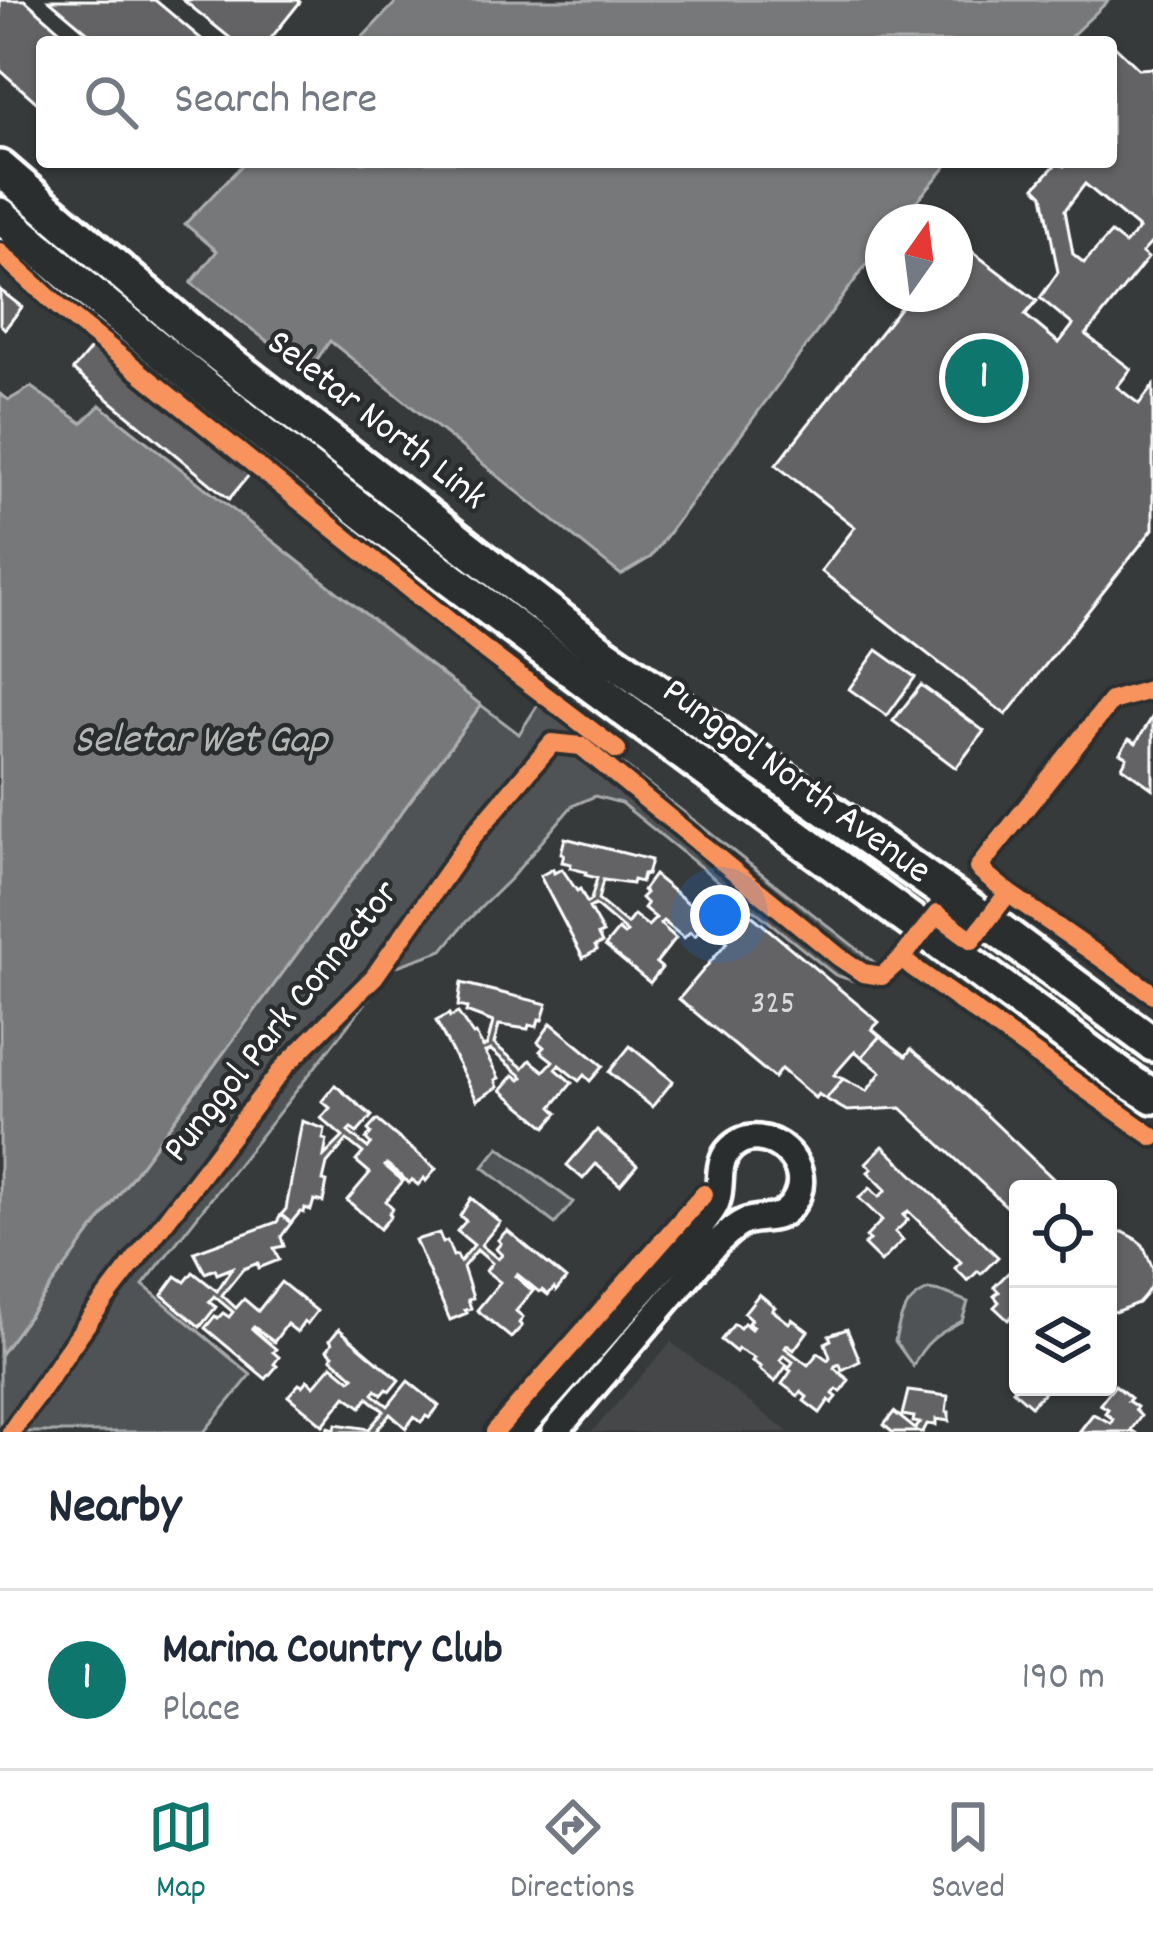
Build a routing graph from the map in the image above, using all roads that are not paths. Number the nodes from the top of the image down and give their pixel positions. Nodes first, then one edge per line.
1 (0, 168) edge
2 (0, 214) edge
3 (620, 709) joint
4 (711, 728) joint
5 (1153, 1044) edge
6 (1153, 1096) edge
7 (518, 1432) edge
8 (555, 1432) edge

1 - 4 main road, Seletar North Link
2 - 3 main road, Seletar North Link
3 - 6 main road, Punggol North Avenue
4 - 5 main road, Punggol North Avenue
7 - 8 street

